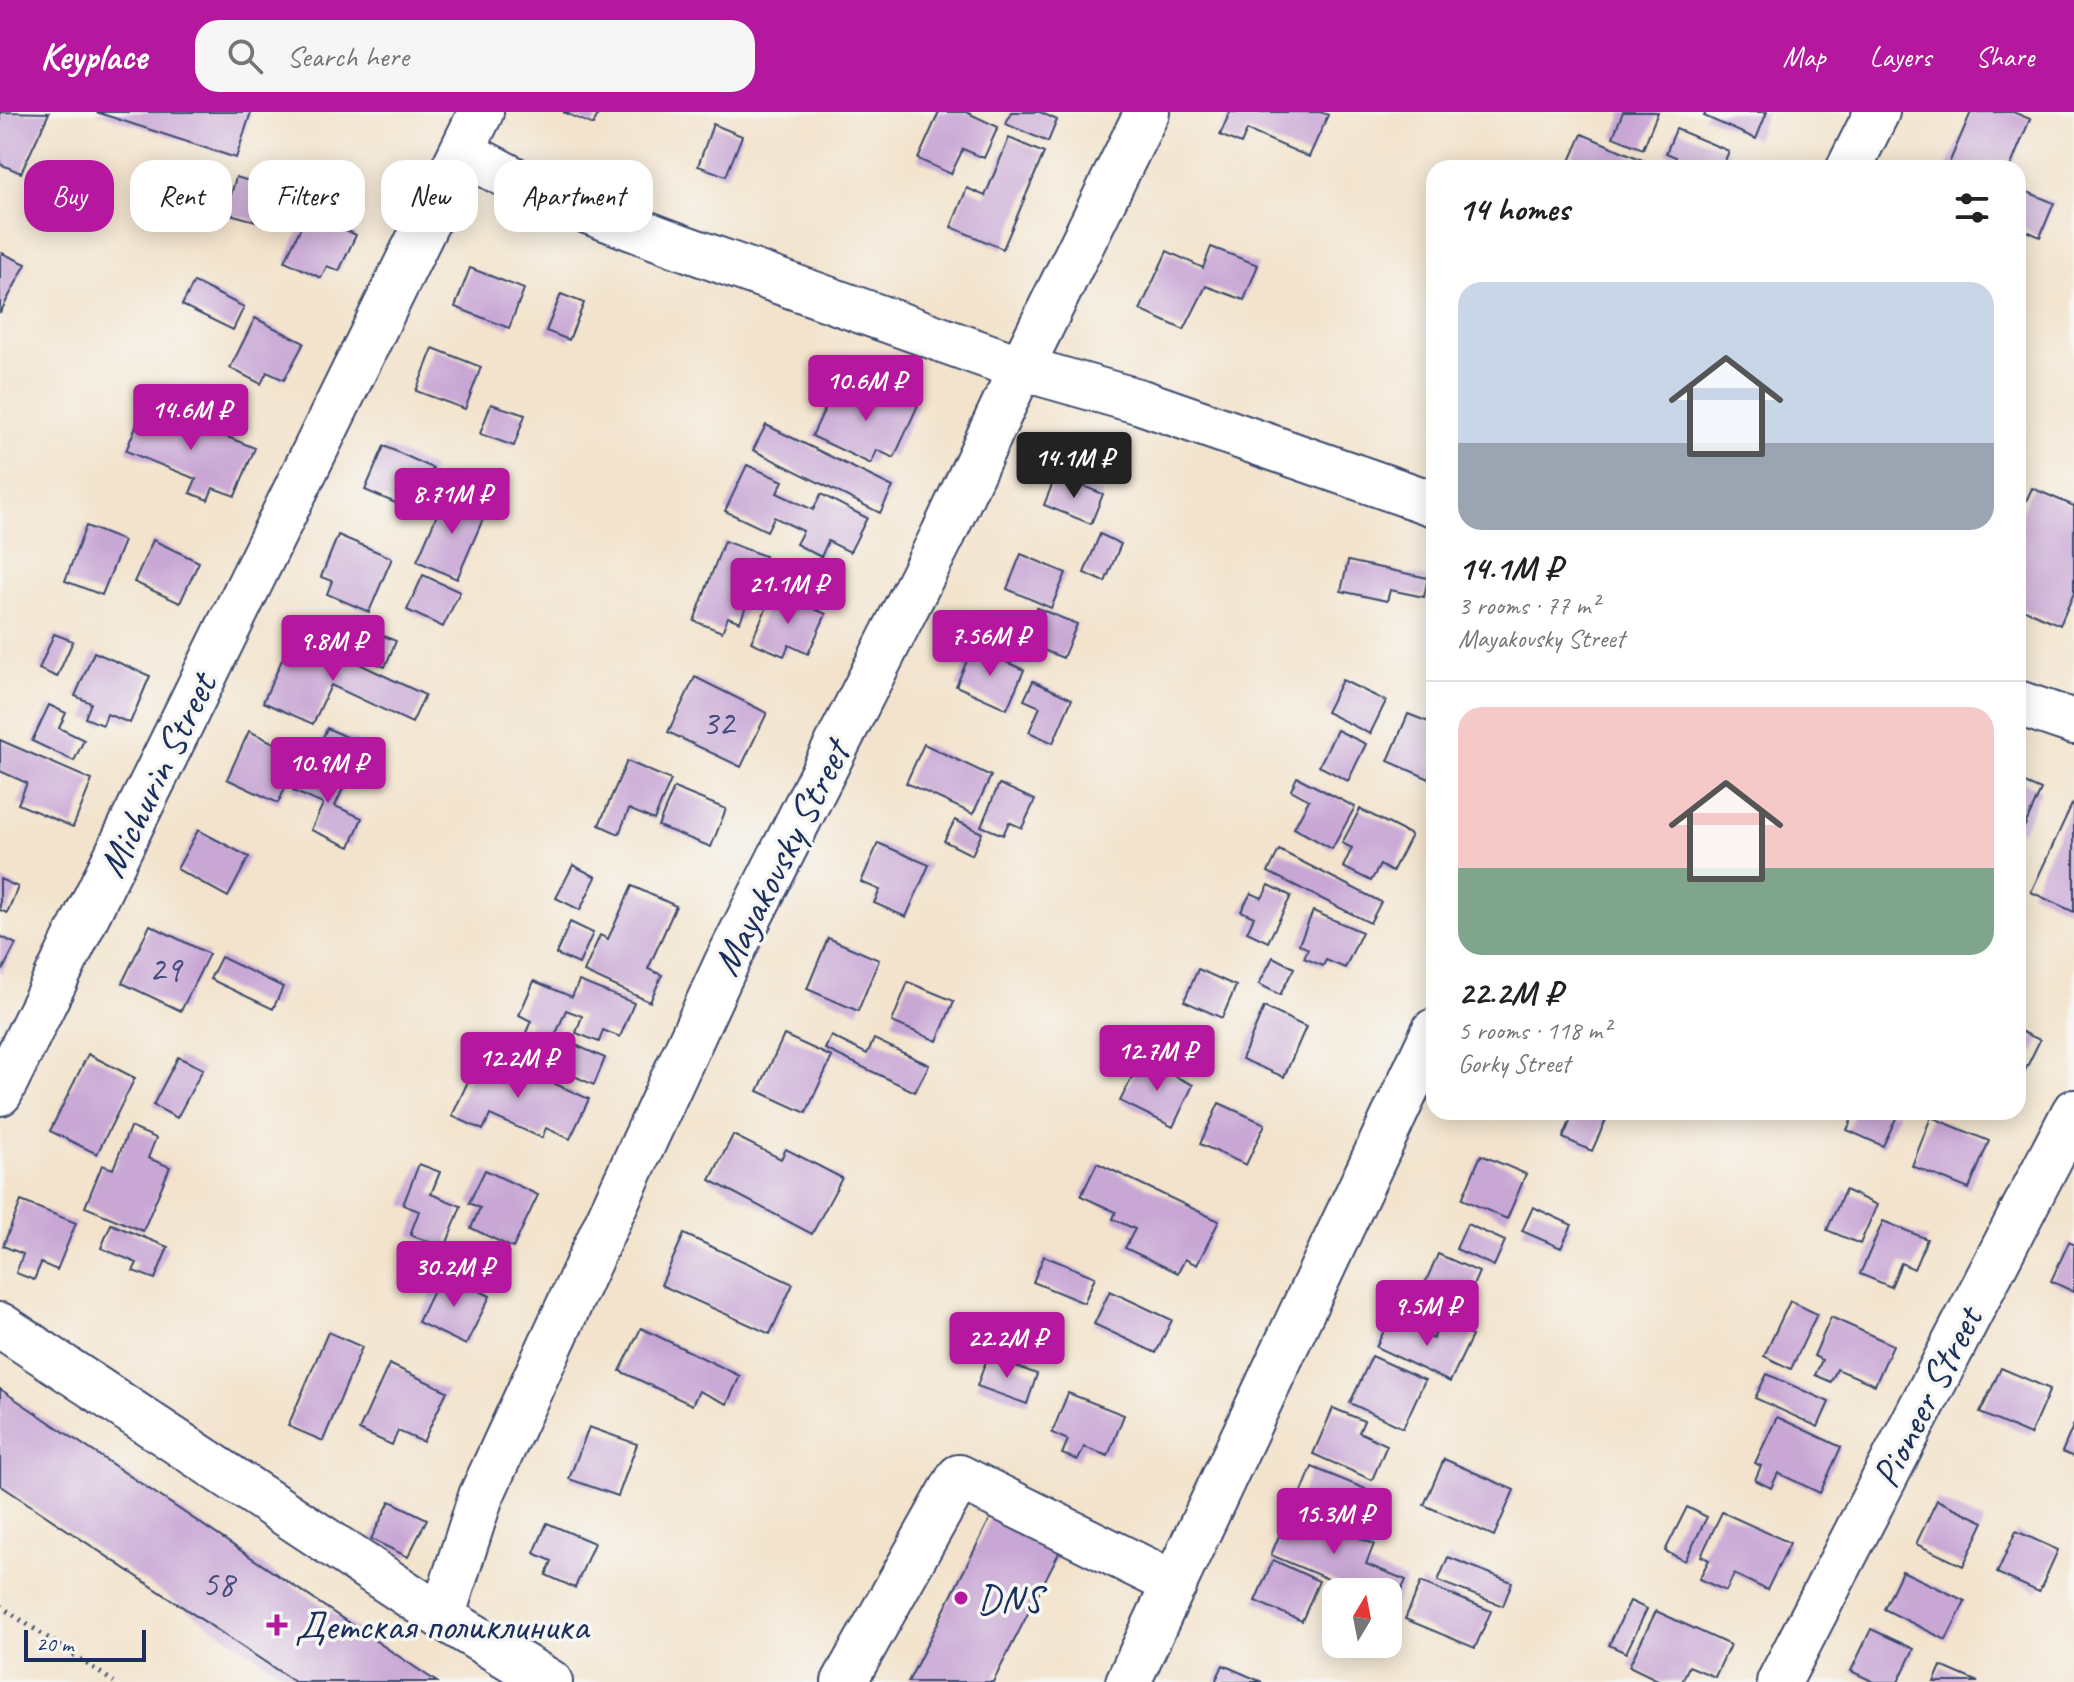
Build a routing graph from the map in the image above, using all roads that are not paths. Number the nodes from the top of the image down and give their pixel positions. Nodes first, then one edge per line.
1 (481, 112) edge
2 (1147, 112) edge
3 (1877, 112) edge
4 (462, 152) junction
5 (1853, 160) edge
6 (1021, 368) junction
7 (1426, 501) edge
8 (2026, 706) edge
9 (2074, 722) edge
10 (1426, 1048) edge
11 (0, 1093) edge
12 (2074, 1112) edge
13 (0, 1325) edge
14 (1175, 1584) junction
15 (442, 1617) junction
16 (550, 1682) edge
17 (844, 1682) edge
18 (1128, 1682) edge
19 (1779, 1682) edge

1 - 4 street, Michurin Street
2 - 6 street, Mayakovsky Street
3 - 5 street
4 - 6 street
4 - 11 street, Michurin Street
6 - 7 street
6 - 15 street, Mayakovsky Street
8 - 9 street
10 - 14 street
12 - 19 street, Pioneer Street
13 - 15 street
14 - 17 street
14 - 18 street
15 - 16 street

